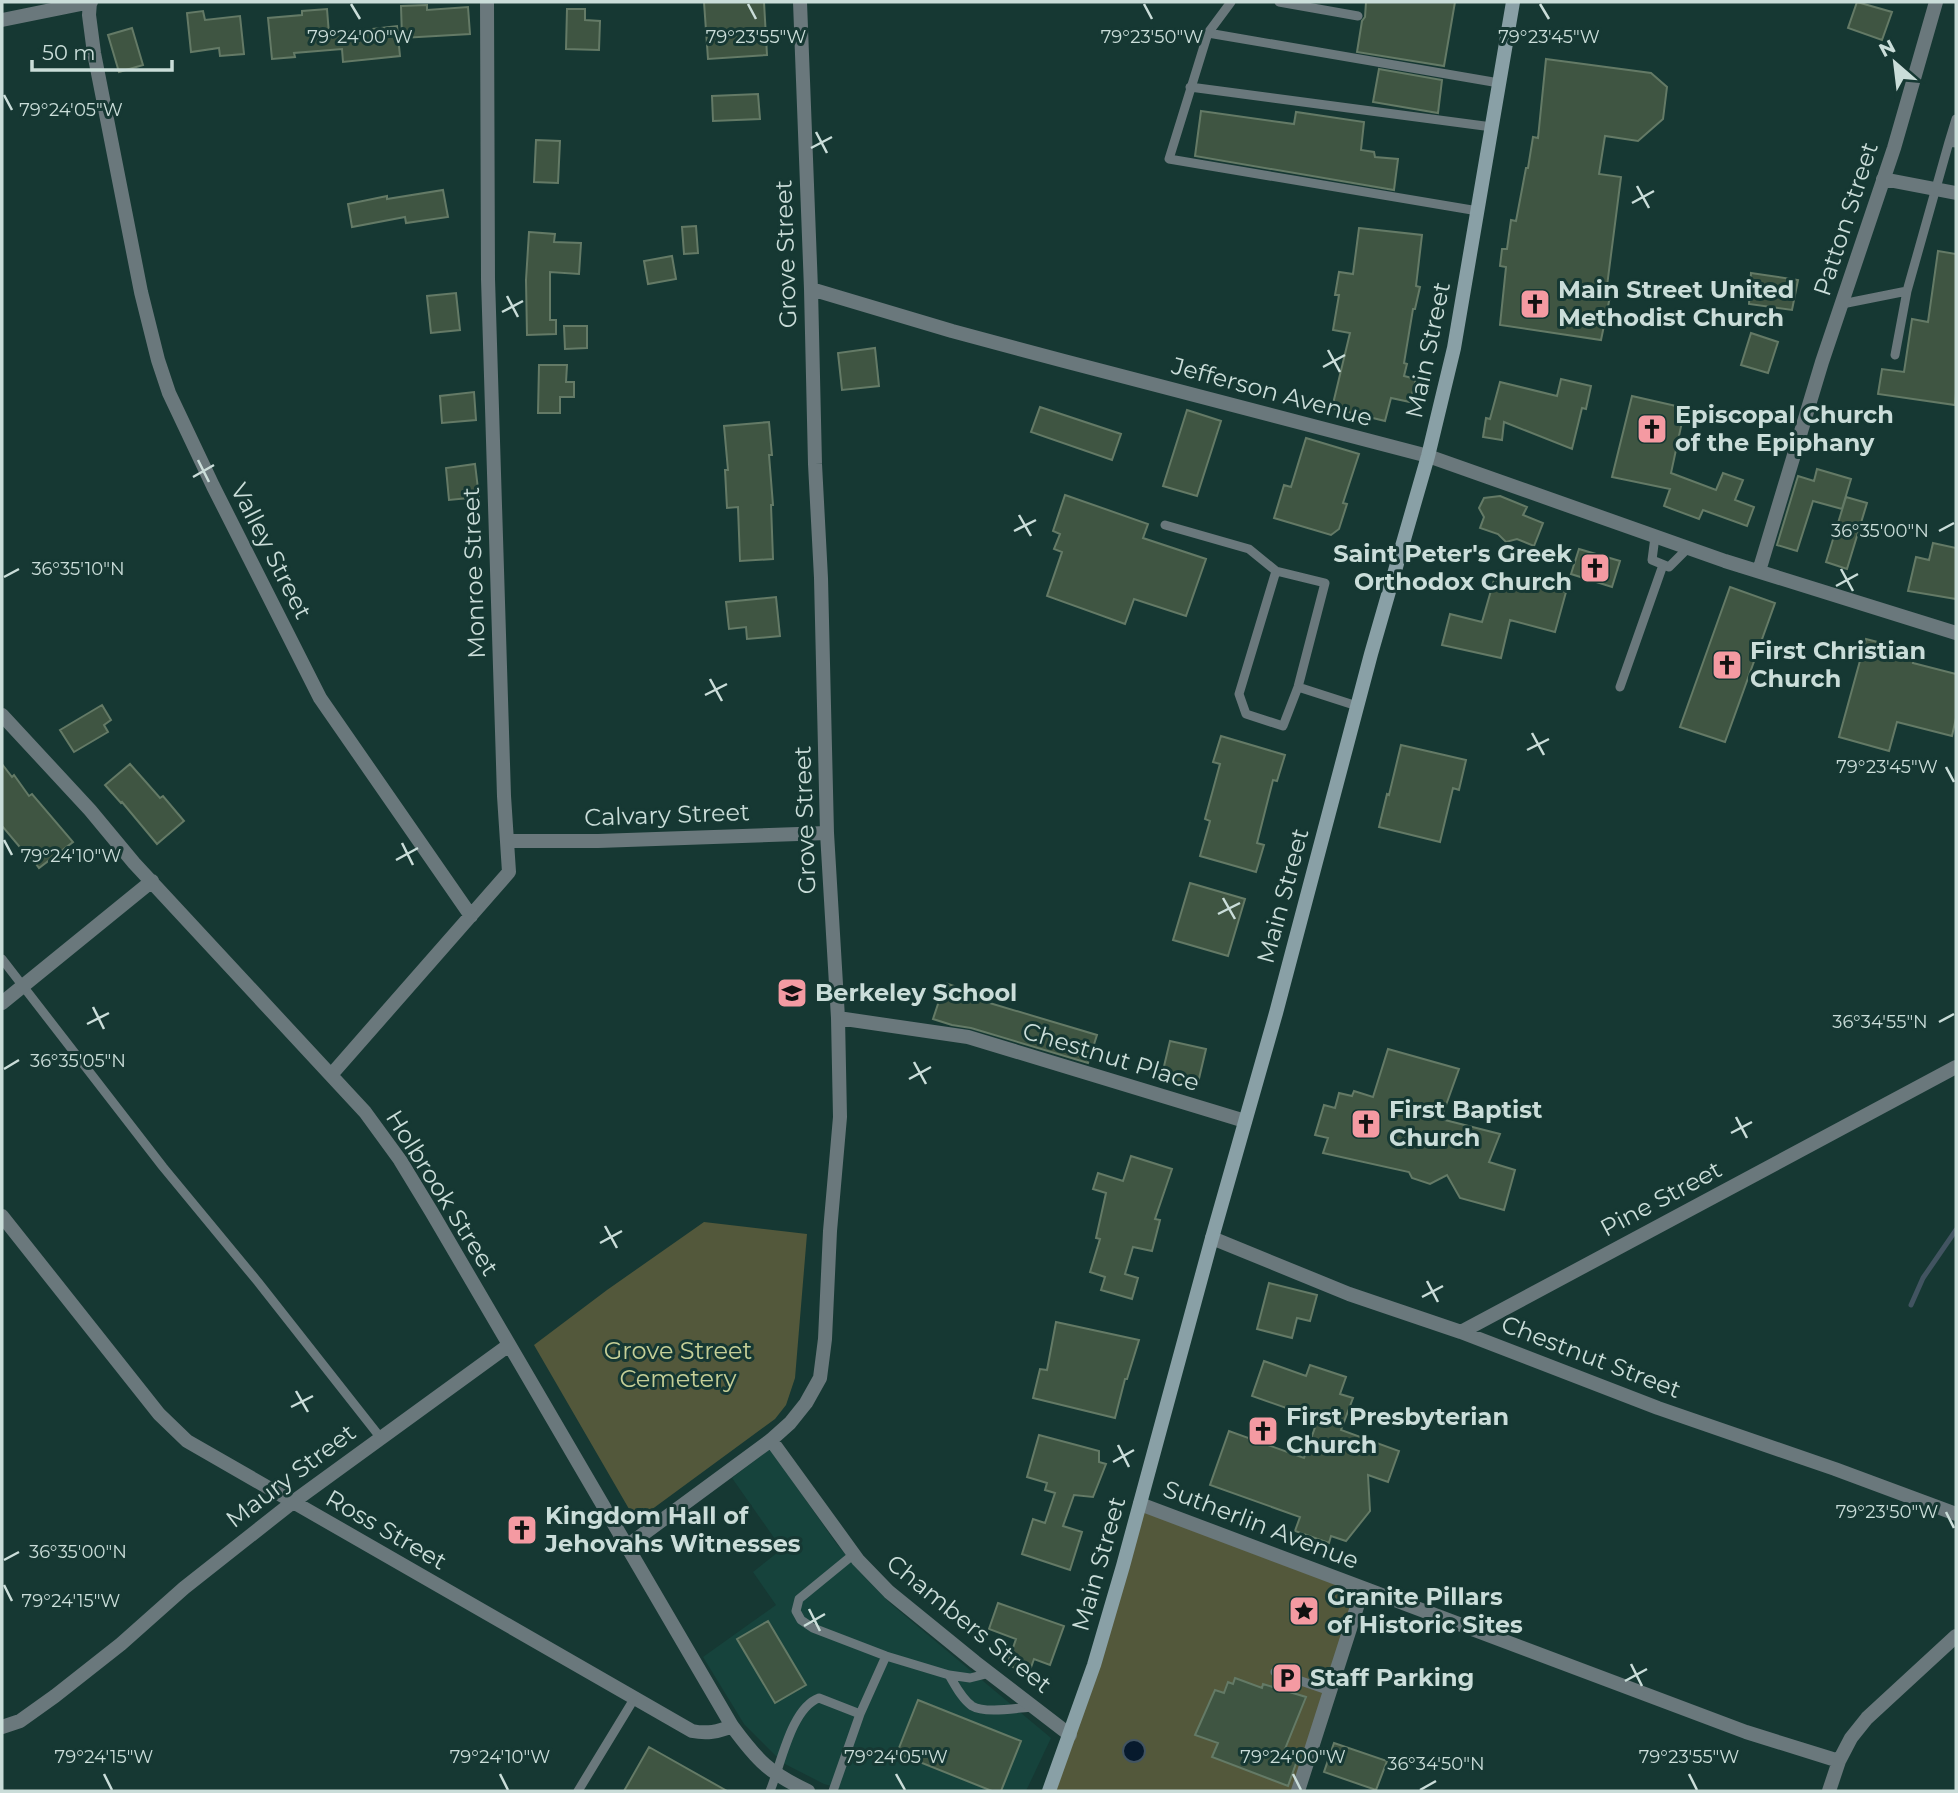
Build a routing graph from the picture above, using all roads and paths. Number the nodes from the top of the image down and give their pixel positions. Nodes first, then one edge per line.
1 (90, 2) edge
2 (487, 2) edge
3 (800, 2) edge
4 (1231, 2) edge
5 (1279, 2) edge
6 (1513, 2) edge
7 (1936, 2) edge
8 (1358, 16) dead end
9 (2, 20) edge
10 (1208, 33) junction
11 (1499, 83) junction
12 (1190, 87) junction
13 (1956, 119) edge
14 (1492, 127) junction
15 (1952, 143) edge
16 (1883, 179) junction
17 (1935, 189) junction
18 (1956, 193) edge
19 (1478, 211) junction
20 (811, 289) junction
21 (1906, 291) junction
22 (1842, 304) junction
23 (1895, 355) dead end
24 (1428, 456) junction
25 (1165, 525) dead end
26 (1655, 537) junction
27 (1688, 548) junction
28 (1663, 565) junction
29 (1276, 571) junction
30 (1759, 571) junction
31 (1956, 633) edge
32 (1298, 687) junction
33 (1620, 687) dead end
34 (1357, 706) junction
35 (2, 715) edge
36 (827, 833) junction
37 (508, 841) junction
38 (152, 881) junction
39 (471, 916) junction
40 (2, 959) edge
41 (23, 985) junction
42 (2, 1003) edge
43 (838, 1018) junction
44 (1956, 1067) edge
45 (331, 1075) junction
46 (1245, 1121) junction
47 (2, 1216) edge
48 (1212, 1238) junction
49 (1461, 1332) junction
50 (509, 1345) junction
51 (380, 1437) junction
52 (771, 1440) junction
53 (293, 1502) junction
54 (1140, 1504) junction
55 (1956, 1514) edge
56 (627, 1546) junction
57 (854, 1554) junction
58 (1363, 1588) junction
59 (1956, 1636) edge
60 (886, 1656) junction
61 (1275, 1672) dead end
62 (990, 1674) junction
63 (948, 1675) junction
64 (1331, 1691) junction
65 (634, 1699) junction
66 (1033, 1707) junction
67 (860, 1714) junction
68 (732, 1726) junction
69 (2, 1727) edge
70 (1070, 1735) junction
71 (1839, 1761) junction
72 (777, 1775) junction
73 (578, 1791) edge
74 (770, 1791) edge
75 (807, 1791) edge
76 (833, 1791) edge
77 (1049, 1791) edge
78 (1298, 1791) edge
79 (1829, 1791) edge

1 - 9 street
1 - 39 street, Valley Street
2 - 37 street, Monroe Street
3 - 20 street, Grove Street
4 - 10 lane
5 - 8 lane
6 - 11 main road, Main Street
7 - 16 street, Patton Street
10 - 11 lane
10 - 12 lane
11 - 14 main road, Main Street
12 - 14 lane
12 - 19 lane
13 - 15 lane
14 - 19 main road, Main Street
15 - 17 lane
16 - 17 street
16 - 22 street, Patton Street
17 - 18 street
17 - 21 lane
19 - 24 main road, Main Street
20 - 24 street, Jefferson Avenue
20 - 36 street, Grove Street
21 - 22 lane
21 - 23 lane
22 - 30 street, Patton Street
24 - 26 street, Jefferson Avenue
24 - 34 main road, Main Street
25 - 29 lane
26 - 27 street, Jefferson Avenue
26 - 28 lane
27 - 28 lane
27 - 30 street, Jefferson Avenue
28 - 33 lane
29 - 32 lane
29 - 32 lane
30 - 31 street, Jefferson Avenue
32 - 34 lane
34 - 46 main road, Main Street
35 - 38 street, Holbrook Street
36 - 37 street, Calvary Street
36 - 43 street, Grove Street
37 - 39 street, Monroe Street
38 - 41 street
38 - 45 street, Holbrook Street
39 - 45 street, Monroe Street
40 - 41 lane
41 - 42 street
41 - 51 lane
43 - 46 street, Chestnut Place
43 - 52 street, Grove Street
44 - 49 street, Pine Street
45 - 50 street, Holbrook Street
46 - 48 main road, Main Street
47 - 53 street, Ross Street
48 - 49 street, Chestnut Street
48 - 54 main road, Main Street
49 - 55 street, Chestnut Street
50 - 51 street, Maury Street
50 - 56 street, Holbrook Street
51 - 53 street, Maury Street
52 - 56 street, Grove Street
52 - 57 street, Chambers Street
53 - 65 street, Ross Street
53 - 69 street, Maury Street
54 - 58 street, Sutherlin Avenue
54 - 70 main road, Main Street
56 - 68 street, Holbrook Street
57 - 60 lane
57 - 62 street, Chambers Street
58 - 64 street
58 - 71 street, Sutherlin Avenue
59 - 71 street
60 - 63 lane
60 - 67 lane
61 - 64 lane
62 - 63 lane
62 - 66 street, Chambers Street
63 - 66 lane
64 - 78 street
65 - 68 street, Ross Street
65 - 73 lane
66 - 70 street, Chambers Street
67 - 72 lane
67 - 76 lane
68 - 72 street
70 - 77 main road, Main Street
71 - 79 street
72 - 74 lane
72 - 75 street

